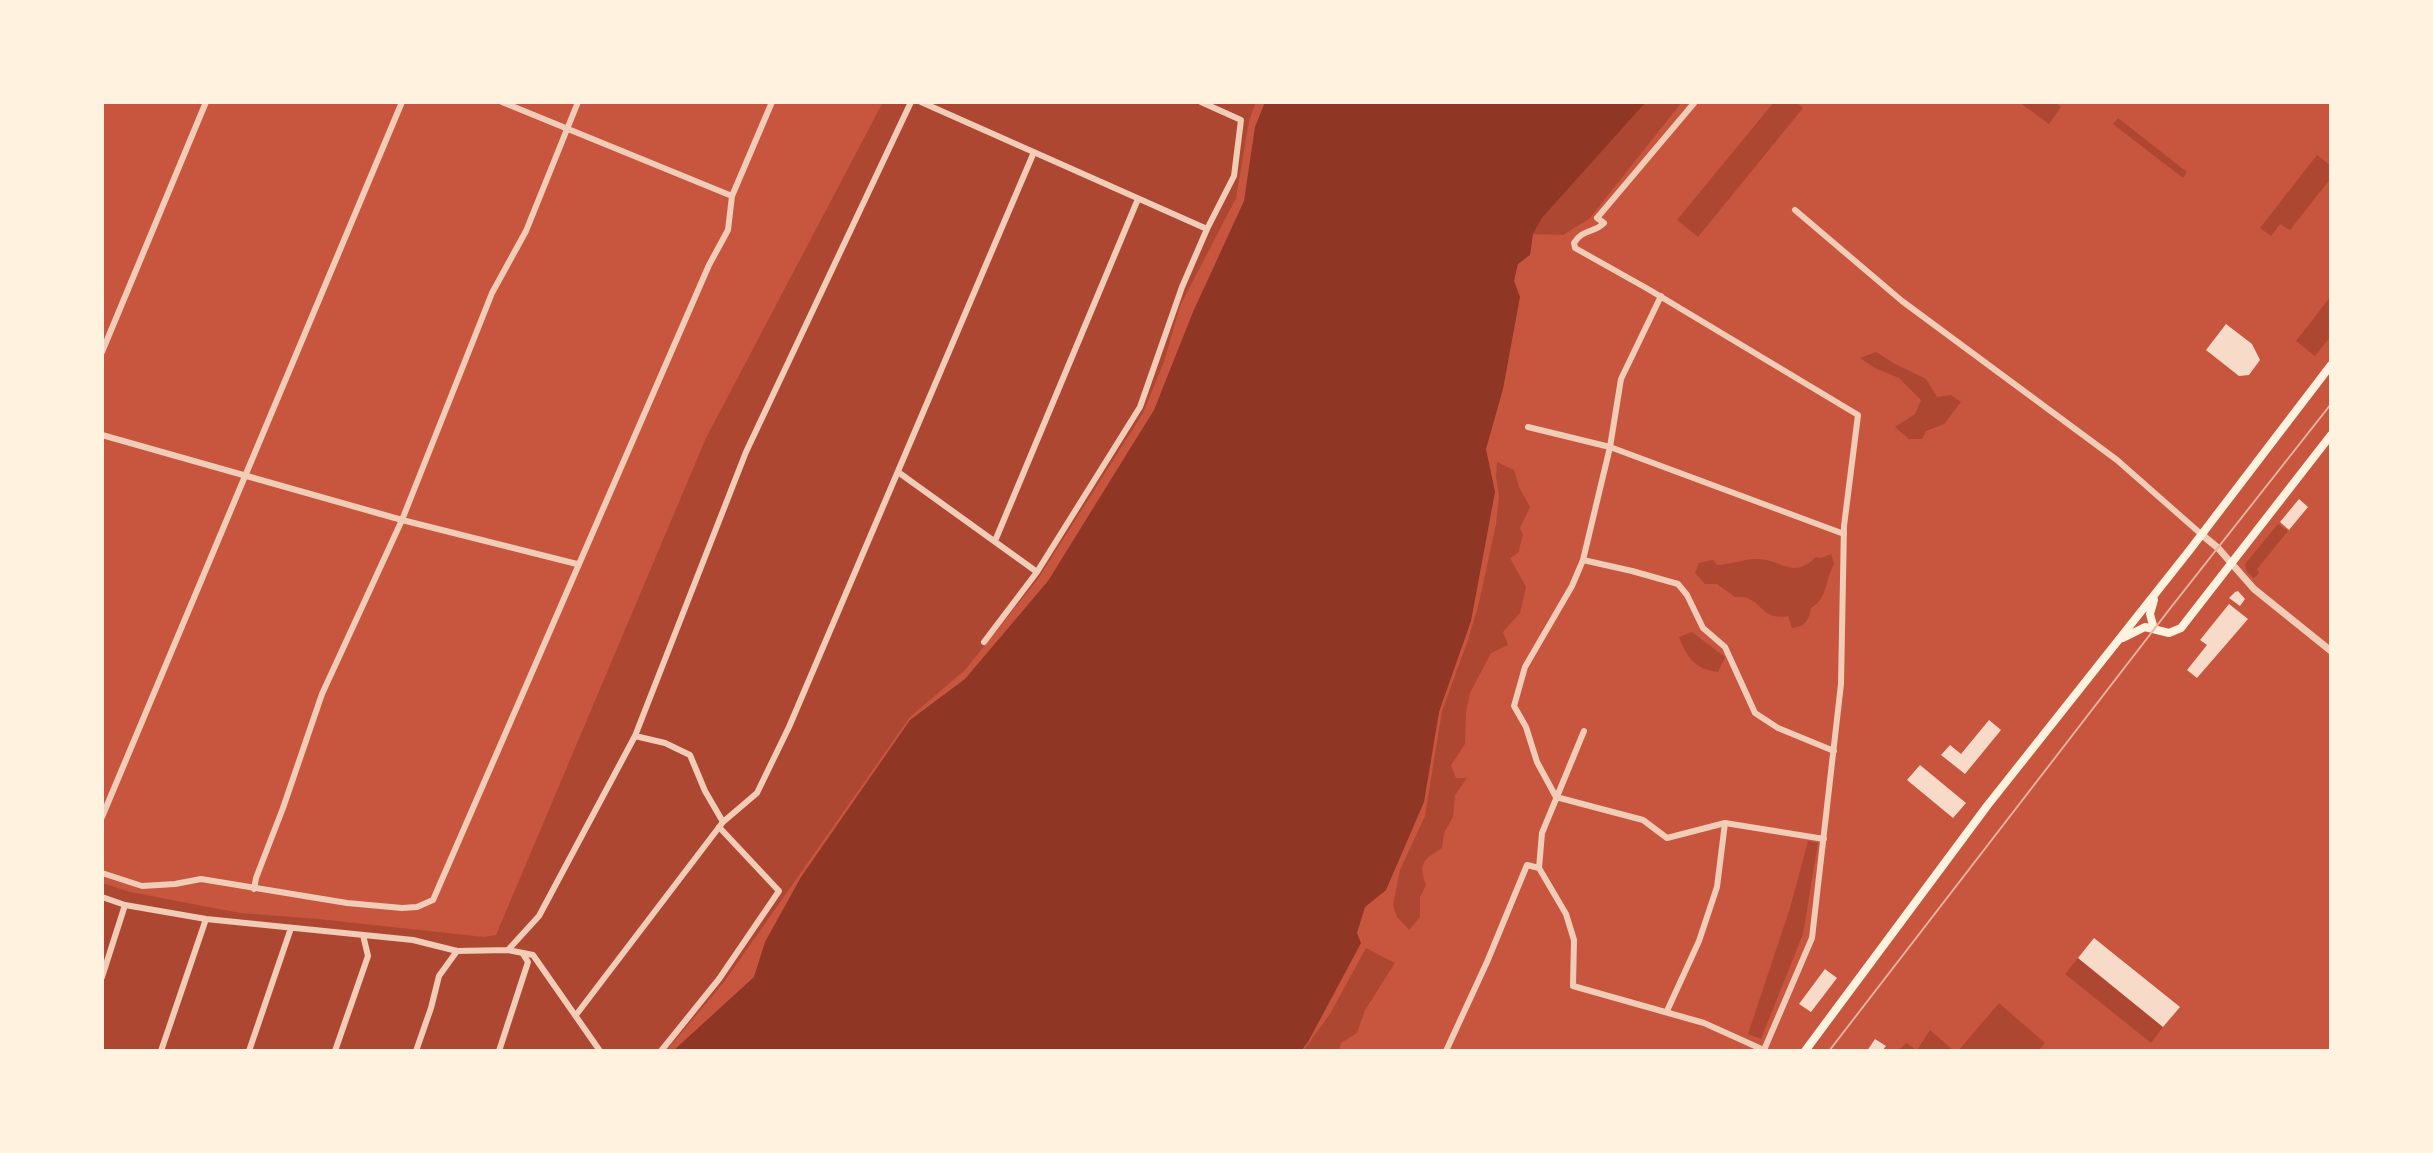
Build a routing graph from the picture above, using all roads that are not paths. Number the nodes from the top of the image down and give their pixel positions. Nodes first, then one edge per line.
1 (206, 102) edge
2 (402, 102) edge
3 (502, 102) edge
4 (578, 102) edge
5 (772, 102) edge
6 (911, 102) edge
7 (921, 102) edge
8 (1201, 102) edge
9 (1695, 102) edge
10 (566, 129) junction
11 (1034, 152) junction
12 (732, 196) junction
13 (1138, 199) junction
14 (1795, 210) dead end
15 (1207, 229) junction
16 (1661, 296) junction
17 (102, 352) edge
18 (2331, 365) edge
19 (1528, 427) dead end
20 (102, 435) edge
21 (2331, 435) edge
22 (1610, 447) junction
23 (898, 472) junction
24 (245, 477) junction
25 (402, 520) junction
26 (1844, 534) junction
27 (2201, 534) junction
28 (995, 541) junction
29 (1583, 560) junction
30 (2230, 563) junction
31 (577, 564) junction
32 (1037, 572) junction
33 (2162, 585) junction
34 (2154, 629) junction
35 (984, 642) dead end
36 (2110, 649) junction
37 (2331, 651) edge
38 (1584, 731) dead end
39 (635, 736) junction
40 (1834, 751) junction
41 (1556, 797) junction
42 (102, 817) edge
43 (1725, 823) junction
44 (721, 824) junction
45 (1824, 839) junction
46 (1539, 868) junction
47 (102, 873) edge
48 (254, 889) junction
49 (102, 897) edge
50 (125, 905) junction
51 (206, 919) junction
52 (291, 928) junction
53 (363, 935) junction
54 (508, 950) junction
55 (457, 951) junction
56 (102, 977) edge
57 (1667, 1011) junction
58 (576, 1015) junction
59 (1765, 1050) edge
60 (161, 1051) edge
61 (249, 1051) edge
62 (335, 1051) edge
63 (416, 1051) edge
64 (499, 1051) edge
65 (600, 1051) edge
66 (661, 1051) edge
67 (1446, 1051) edge
68 (1805, 1051) edge

1 - 17 street
2 - 24 street
3 - 10 street
4 - 10 street
5 - 12 street
6 - 39 street
7 - 11 street
8 - 15 street
9 - 16 street
10 - 12 street
10 - 25 street
11 - 13 street
11 - 23 street
12 - 31 street
13 - 15 street
13 - 28 street
14 - 27 street
15 - 32 street
16 - 22 street
16 - 26 street
18 - 27 main road
19 - 22 street
20 - 24 street
21 - 30 main road
22 - 26 street
22 - 29 street
23 - 28 street
23 - 44 street
24 - 25 street
24 - 42 street
25 - 31 street
25 - 48 street
26 - 40 street
27 - 30 street
27 - 33 main road
28 - 32 street
29 - 40 street
29 - 41 street
30 - 34 main road
30 - 37 street
31 - 48 street
32 - 35 street
33 - 34 main road
33 - 36 main road
34 - 36 main road
36 - 68 main road
38 - 41 street
39 - 44 street
39 - 54 street
40 - 45 street
41 - 43 street
41 - 46 street
43 - 45 street
43 - 57 street
44 - 58 street
44 - 66 street
45 - 59 street
46 - 57 street
46 - 67 street
47 - 48 street
49 - 50 street
50 - 51 street
50 - 56 street
51 - 52 street
51 - 60 street
52 - 53 street
52 - 61 street
53 - 55 street
53 - 62 street
54 - 55 street
54 - 58 street
54 - 64 street
55 - 63 street
57 - 59 street
58 - 65 street

